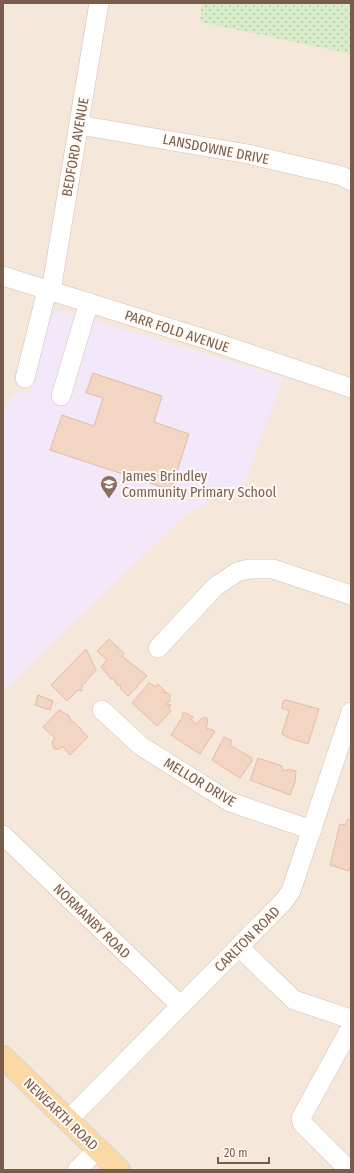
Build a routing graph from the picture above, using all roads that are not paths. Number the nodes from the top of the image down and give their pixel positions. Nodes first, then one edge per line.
1 (99, 3) edge
2 (79, 125) junction
3 (351, 181) edge
4 (3, 276) edge
5 (49, 290) junction
6 (89, 302) junction
7 (25, 378) dead end
8 (351, 388) edge
9 (61, 396) dead end
10 (351, 596) edge
11 (158, 648) dead end
12 (102, 710) dead end
13 (351, 712) edge
14 (312, 830) junction
15 (3, 836) edge
16 (239, 947) junction
17 (181, 1006) junction
18 (351, 1019) edge
19 (351, 1027) edge
20 (3, 1057) edge
21 (68, 1120) junction
22 (98, 1149) junction
23 (77, 1170) edge
24 (119, 1170) edge
25 (349, 1170) edge

1 - 2 street, BEDFORD AVENUE
2 - 3 street, LANSDOWNE DRIVE
2 - 5 street, BEDFORD AVENUE
4 - 5 street, PARR FOLD AVENUE
5 - 6 street, PARR FOLD AVENUE
5 - 7 street, BEDFORD AVENUE
6 - 8 street, PARR FOLD AVENUE
6 - 9 street
10 - 11 street
12 - 14 street, MELLOR DRIVE
13 - 14 street, CARLTON ROAD
14 - 16 street, CARLTON ROAD
15 - 17 street, NORMANBY ROAD
16 - 17 street, CARLTON ROAD
16 - 18 street
17 - 21 street, CARLTON ROAD
19 - 25 street
20 - 21 main road, NEWEARTH ROAD
21 - 22 main road, NEWEARTH ROAD
22 - 23 street
22 - 24 main road, NEWEARTH ROAD

